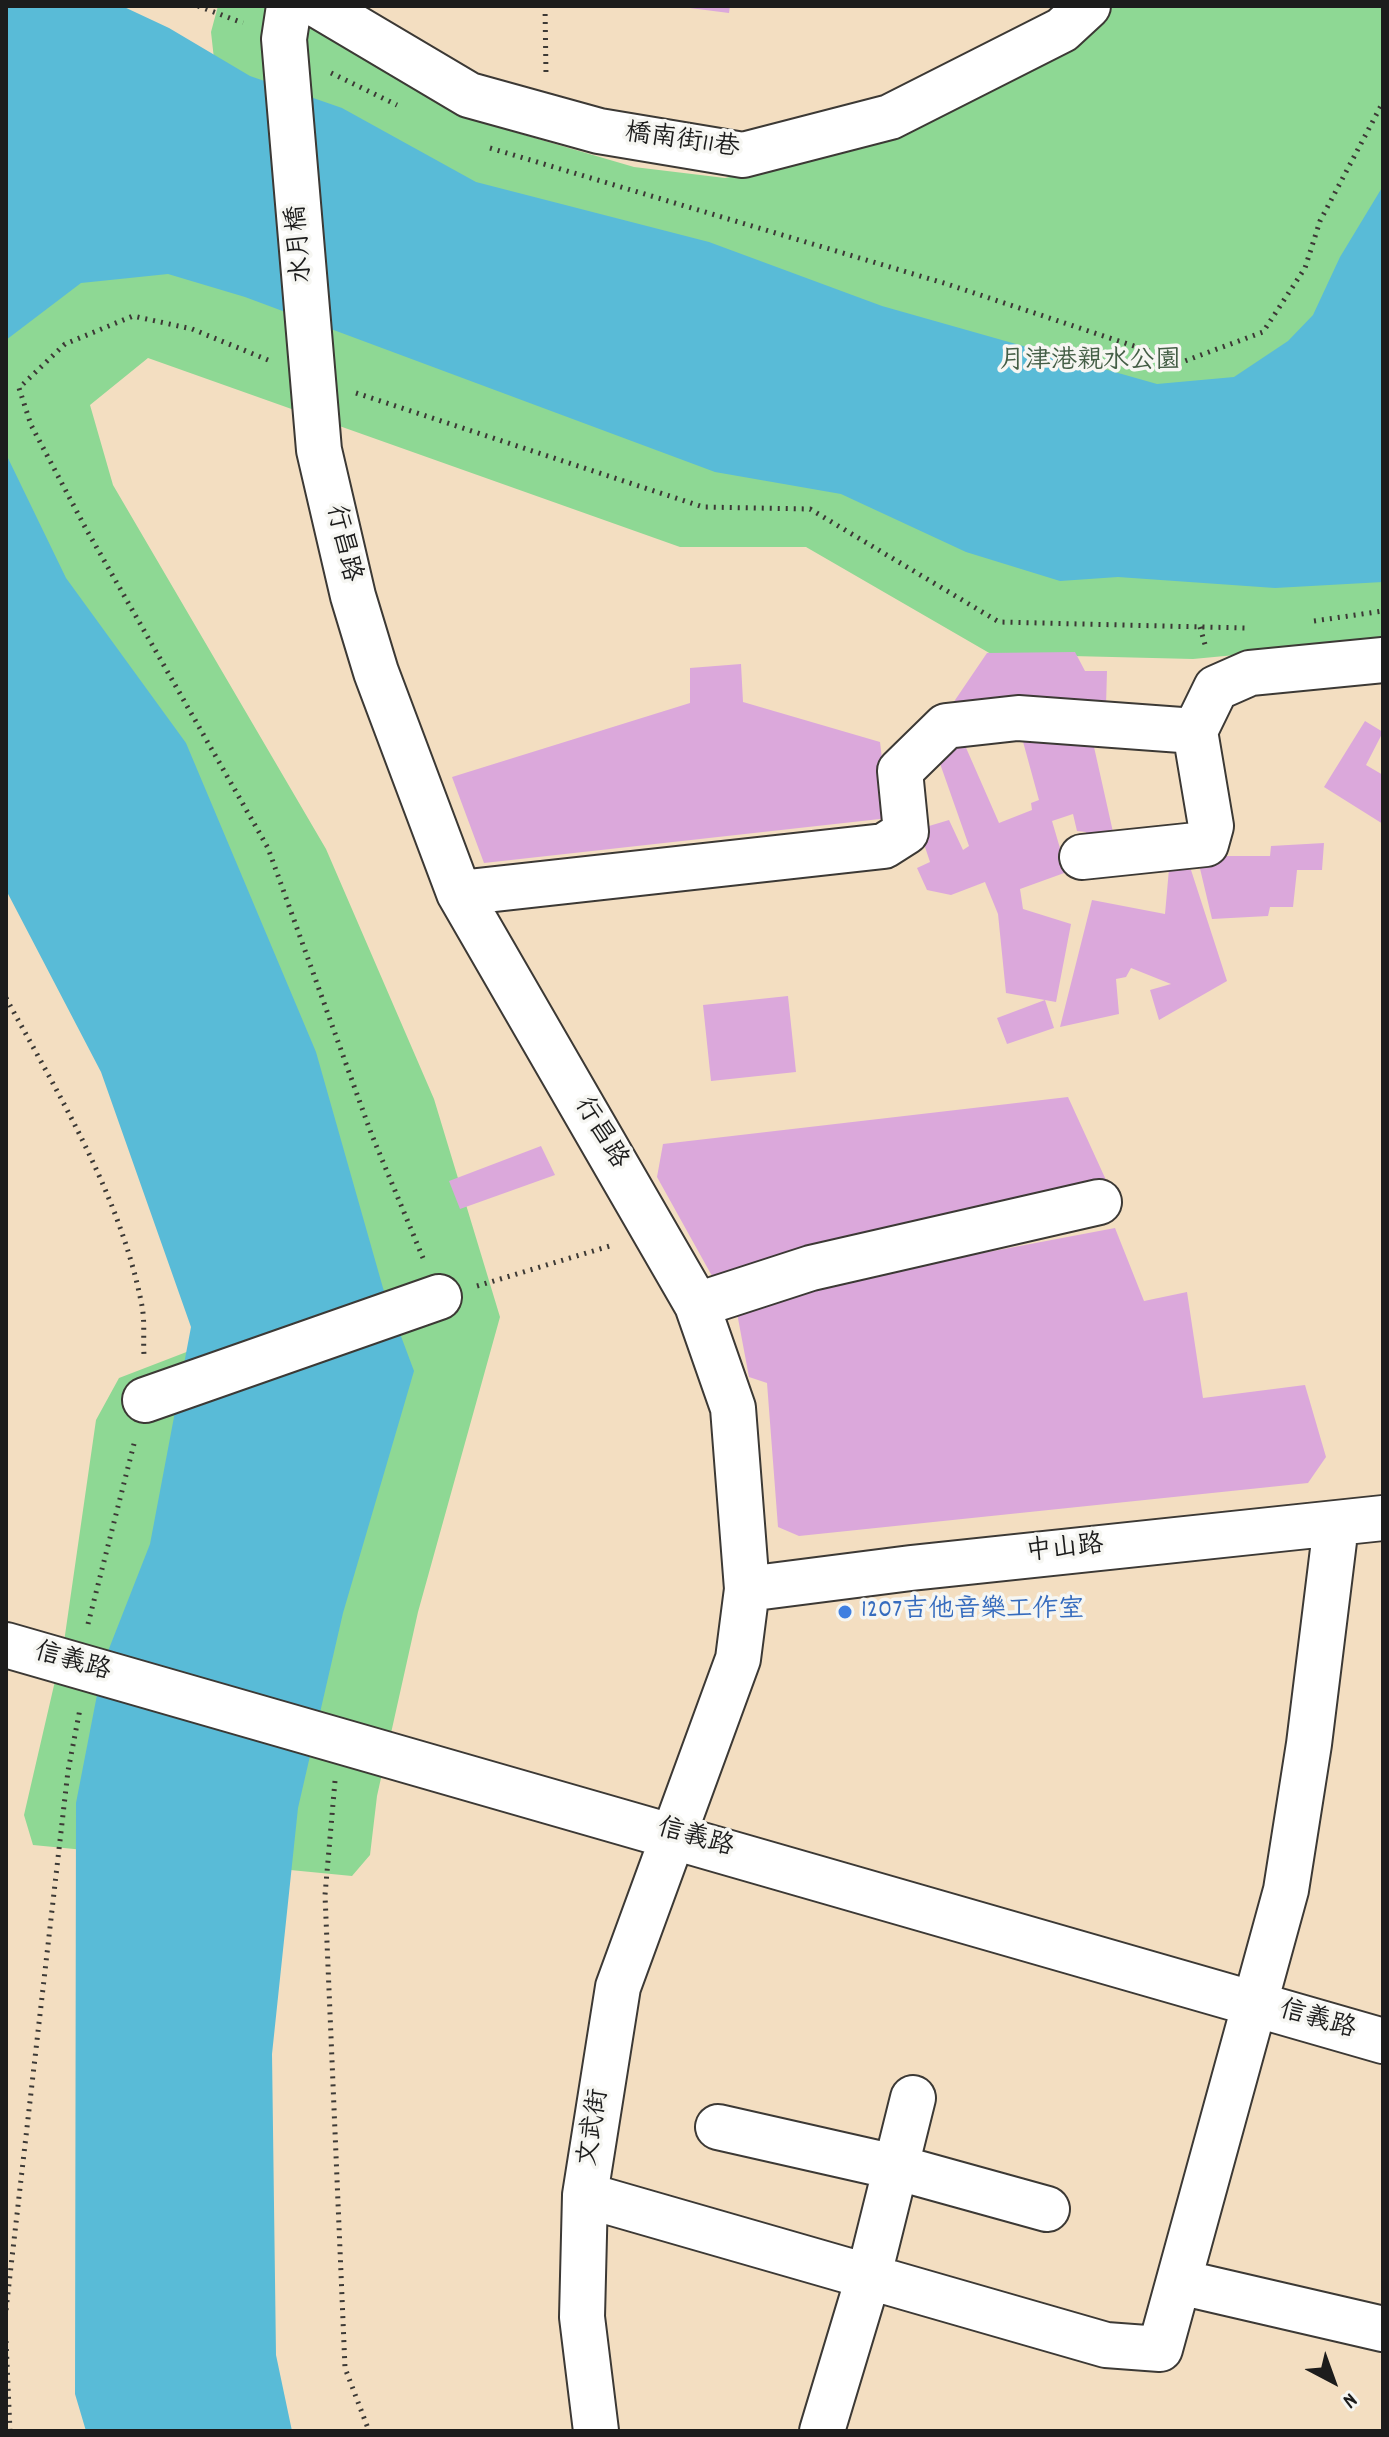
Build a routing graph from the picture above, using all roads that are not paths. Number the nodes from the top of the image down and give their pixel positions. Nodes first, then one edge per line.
1 (319, 6) edge
2 (1088, 6) edge
3 (287, 23) edge
4 (319, 450) joint
5 (1383, 660) edge
6 (1195, 731) junction
7 (1082, 857) dead end
8 (459, 893) junction
9 (1099, 1202) dead end
10 (439, 1297) road end
11 (697, 1305) junction
12 (145, 1400) dead end
13 (1383, 1518) edge
14 (1336, 1525) junction
15 (747, 1589) junction
16 (6, 1645) edge
17 (675, 1834) junction
18 (1255, 2005) junction
19 (1383, 2041) edge
20 (913, 2098) dead end
21 (718, 2127) dead end
22 (899, 2168) junction
23 (585, 2195) junction
24 (1047, 2209) dead end
25 (869, 2275) junction
26 (1180, 2282) junction
27 (1383, 2329) edge
28 (596, 2431) edge
29 (822, 2431) edge

1 - 2 street, 橋南街11巷
3 - 4 street, 水月橋
4 - 8 street, 行昌路
5 - 6 street
6 - 7 street
6 - 8 street
8 - 11 street, 行昌路
9 - 11 street
10 - 12 street
11 - 15 street, 行昌路
13 - 14 street, 中山路
14 - 15 street, 中山路
14 - 18 street
15 - 17 street, 行昌路
16 - 17 street, 信義路
17 - 18 street, 信義路
17 - 23 street, 文武街
18 - 19 street, 信義路
18 - 26 street
20 - 22 street
21 - 22 street
22 - 24 street
22 - 25 street
23 - 25 street
23 - 28 street, 文武街
25 - 26 street
25 - 29 street
26 - 27 street

